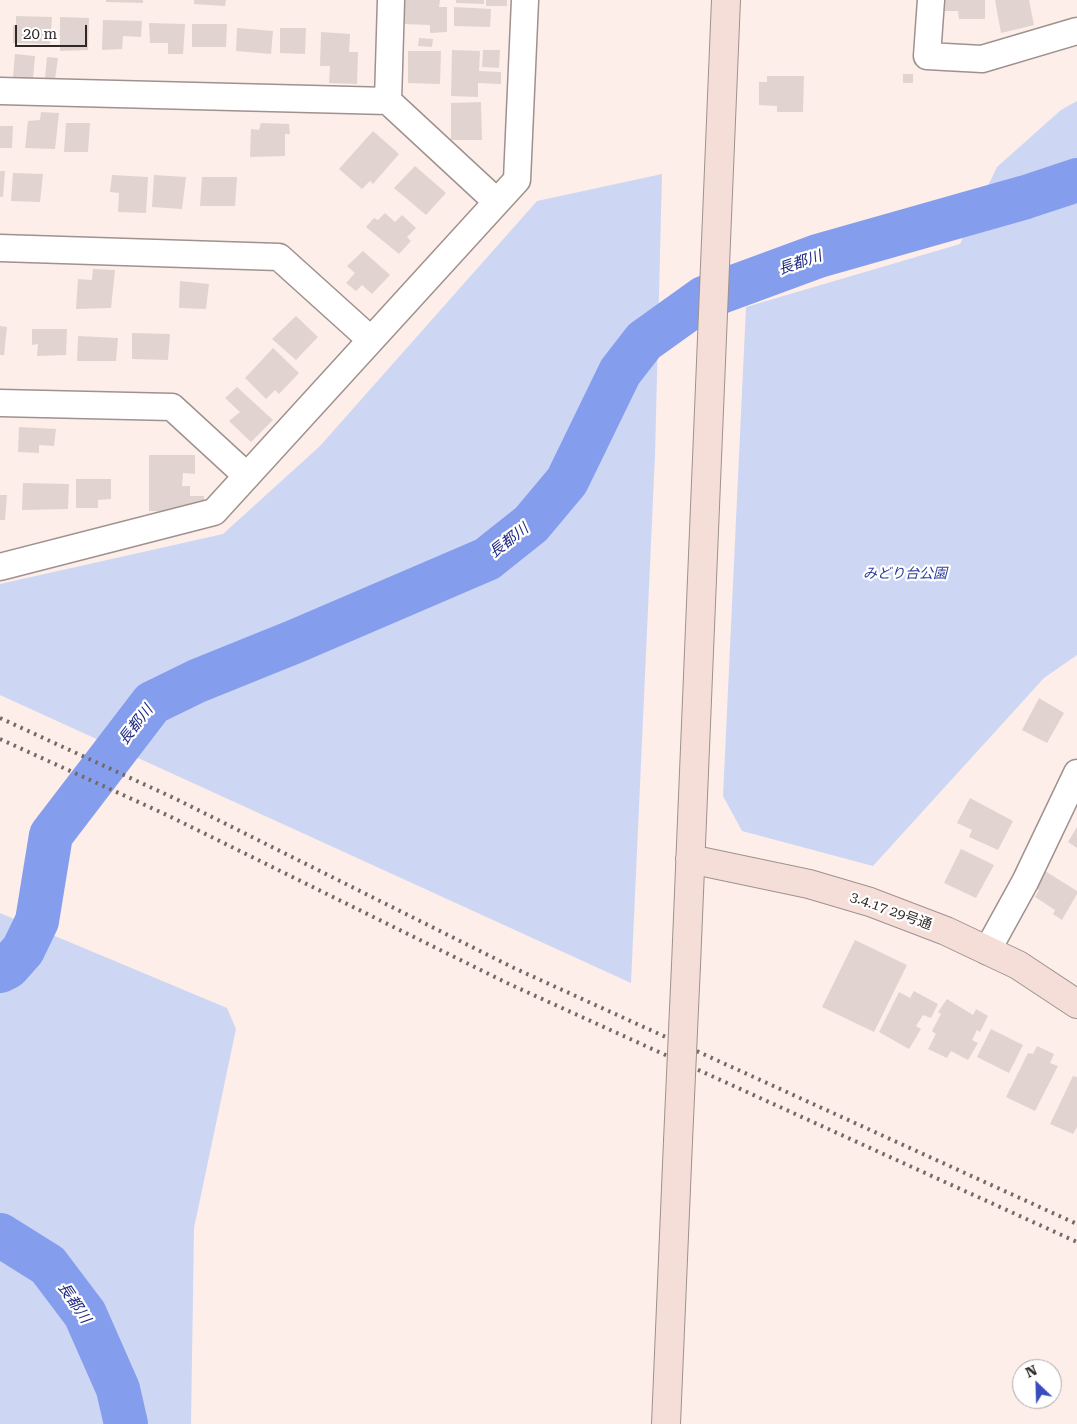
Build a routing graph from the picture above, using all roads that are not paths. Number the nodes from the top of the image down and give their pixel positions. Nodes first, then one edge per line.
1 (391, 0) edge
2 (525, 0) edge
3 (726, 0) edge
4 (930, 0) edge
5 (1077, 31) edge
6 (0, 91) edge
7 (388, 101) junction
8 (497, 202) junction
9 (0, 248) edge
10 (372, 340) junction
11 (0, 403) edge
12 (247, 476) junction
13 (0, 567) edge
14 (1075, 781) edge
15 (690, 859) junction
16 (987, 950) junction
17 (1077, 1004) edge
18 (666, 1424) edge

1 - 7 street
2 - 8 street
3 - 15 street
4 - 5 street
6 - 7 street
7 - 8 street
8 - 10 street
9 - 10 street
10 - 12 street
11 - 12 street
12 - 13 street
14 - 16 street
15 - 16 street, 3.4.17 29号通
15 - 18 street, bridge
16 - 17 street, 3.4.17 29号通

